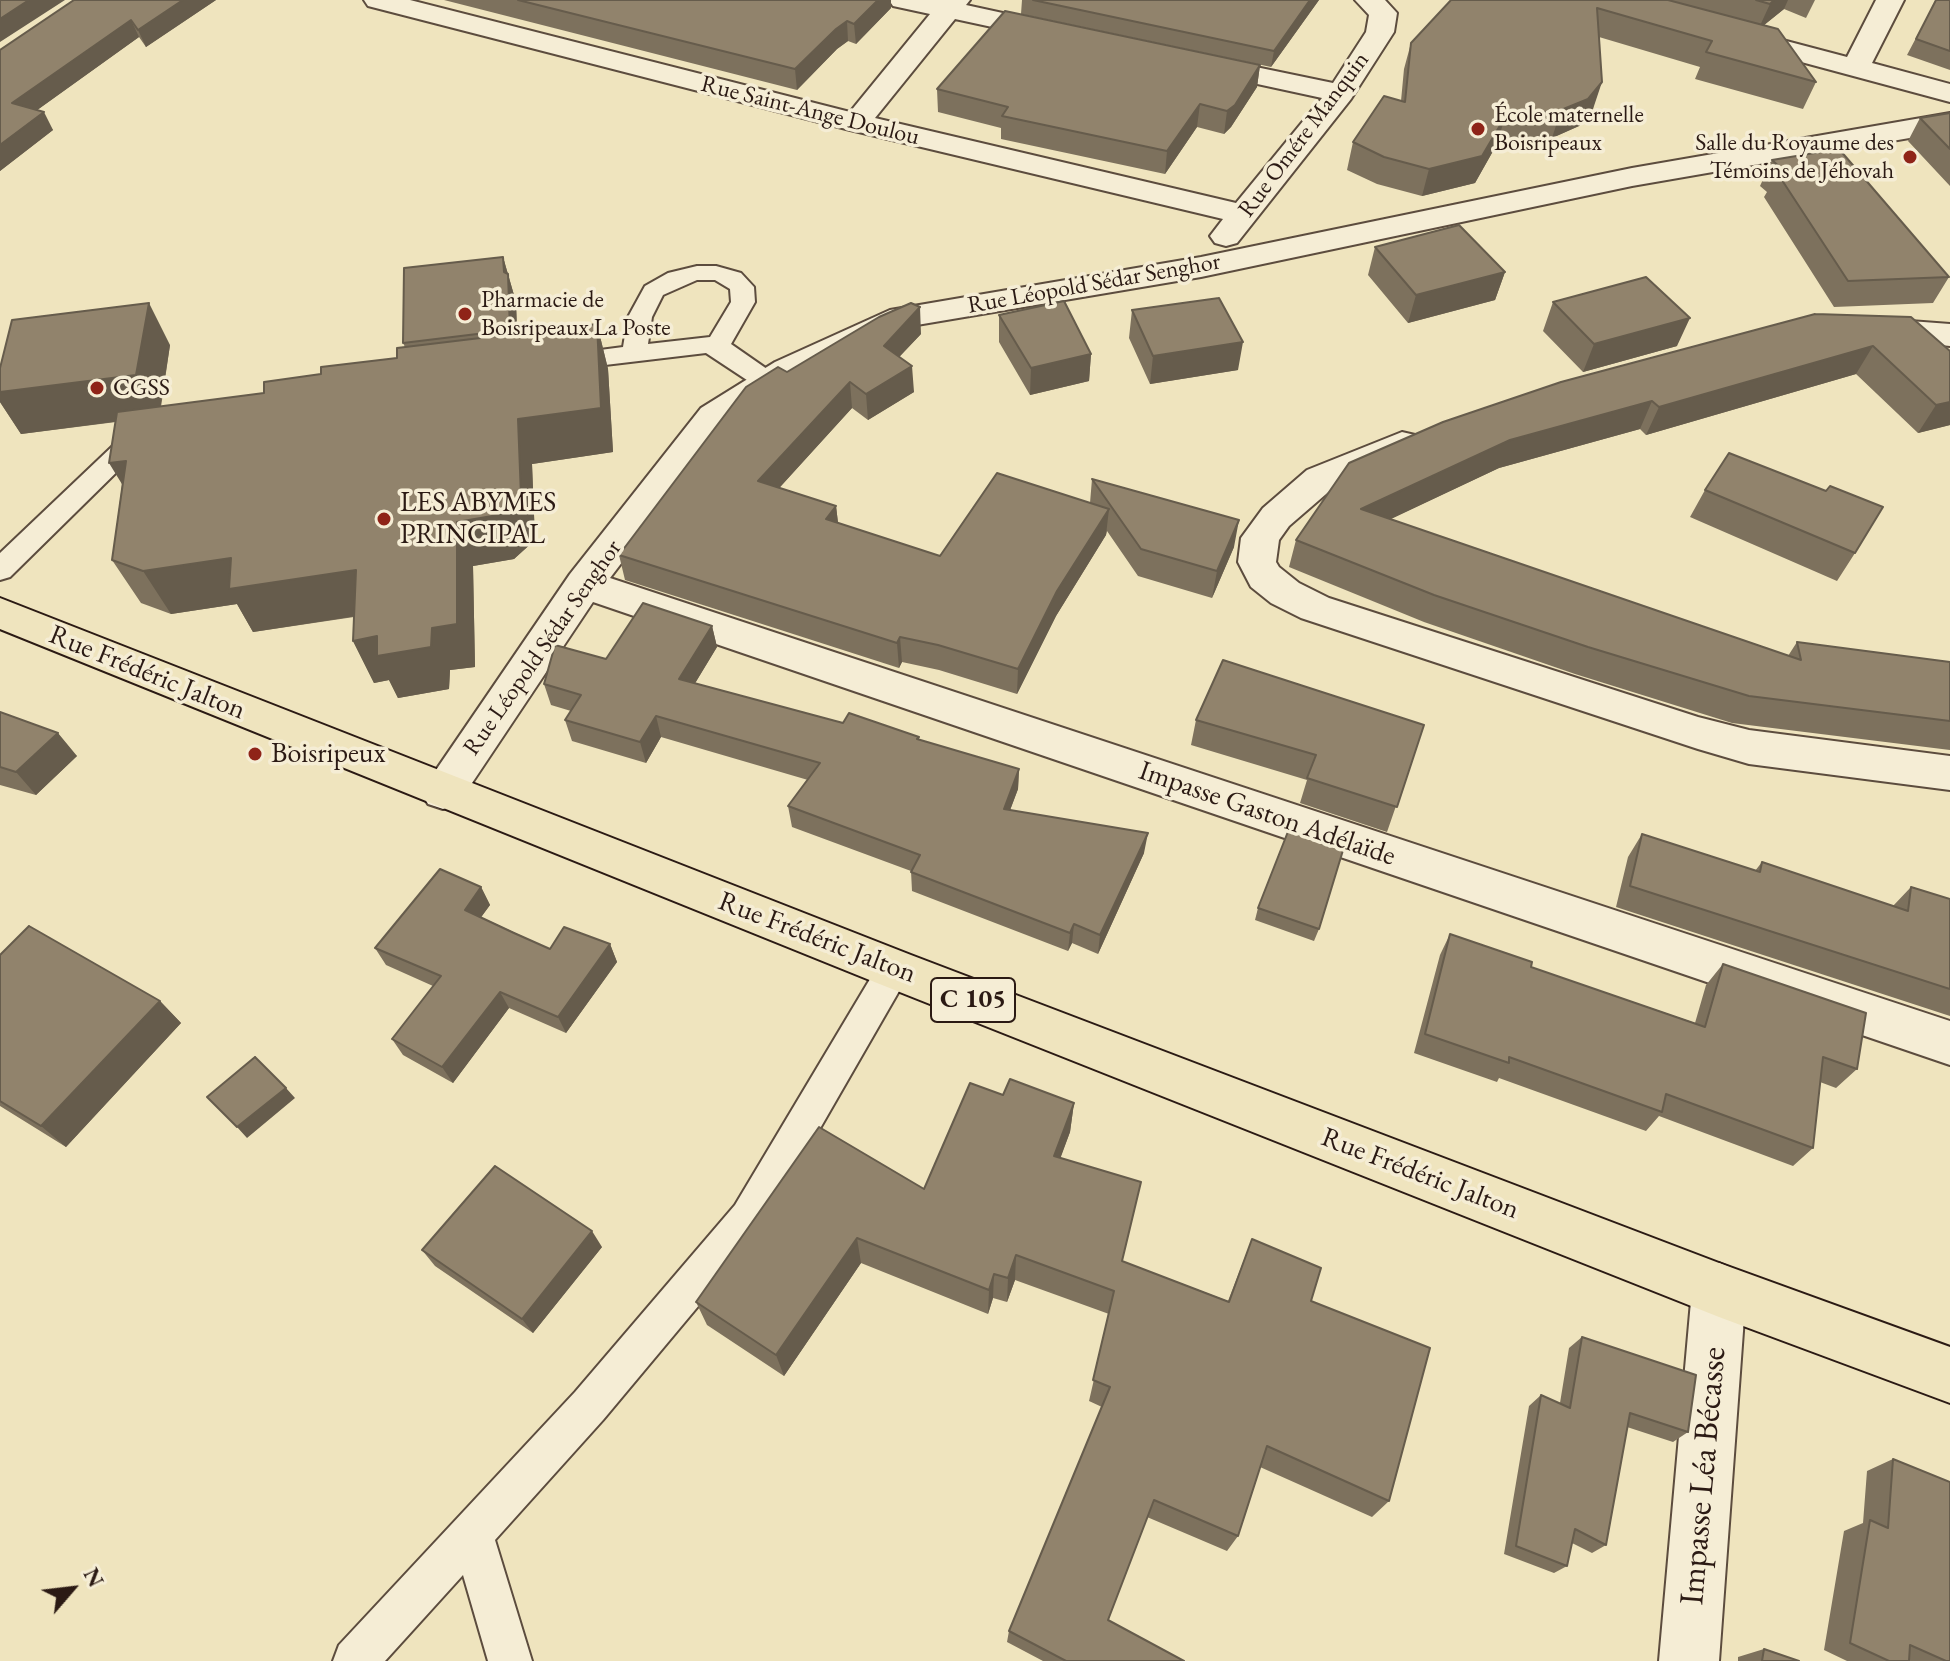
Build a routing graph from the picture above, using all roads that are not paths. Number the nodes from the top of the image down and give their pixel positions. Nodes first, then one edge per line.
1 (378, 0) edge
2 (903, 0) edge
3 (1369, 0) edge
4 (1890, 0) edge
5 (952, 5) edge
6 (1707, 28) edge
7 (1084, 39) edge
8 (1175, 58) edge
9 (1855, 68) junction
10 (1341, 93) junction
11 (1950, 93) edge
12 (1950, 122) edge
13 (856, 123) junction
14 (1244, 214) junction
15 (1201, 267) junction
16 (1838, 327) edge
17 (1950, 335) edge
18 (717, 346) junction
19 (634, 353) junction
20 (542, 365) edge
21 (768, 382) junction
22 (164, 429) edge
23 (1438, 433) edge
24 (0, 570) edge
25 (584, 584) junction
26 (0, 613) edge
27 (1950, 773) edge
28 (443, 792) junction
29 (894, 969) junction
30 (1950, 1043) edge
31 (1719, 1290) junction
32 (1950, 1375) edge
33 (472, 1534) junction
34 (355, 1661) edge
35 (510, 1661) edge
36 (1689, 1661) edge

1 - 13 street, Rue Saint-Ange Doulou
2 - 5 street
3 - 10 street, Rue Omére Manquin
4 - 9 street
5 - 7 street
5 - 13 street
6 - 9 street
8 - 10 street
9 - 11 street
10 - 14 street, Rue Omére Manquin
12 - 15 street, Rue Léopold Sédar Senghor
13 - 14 street, Rue Saint-Ange Doulou
14 - 15 street, Rue Omére Manquin
15 - 21 street, Rue Léopold Sédar Senghor
16 - 17 street
18 - 19 lane
18 - 19 lane
18 - 21 lane
19 - 20 lane
21 - 25 street, Rue Léopold Sédar Senghor
22 - 24 lane
23 - 27 street
25 - 28 street, Rue Léopold Sédar Senghor
25 - 30 street, Impasse Gaston Adélaïde
26 - 28 main road, Rue Frédéric Jalton / C 105
28 - 29 main road, Rue Frédéric Jalton / C 105
29 - 31 main road, Rue Frédéric Jalton / C 105
29 - 33 lane
31 - 32 main road, Rue Frédéric Jalton / C 105
31 - 36 street, Impasse Léa Bécasse
33 - 34 lane
33 - 35 lane

